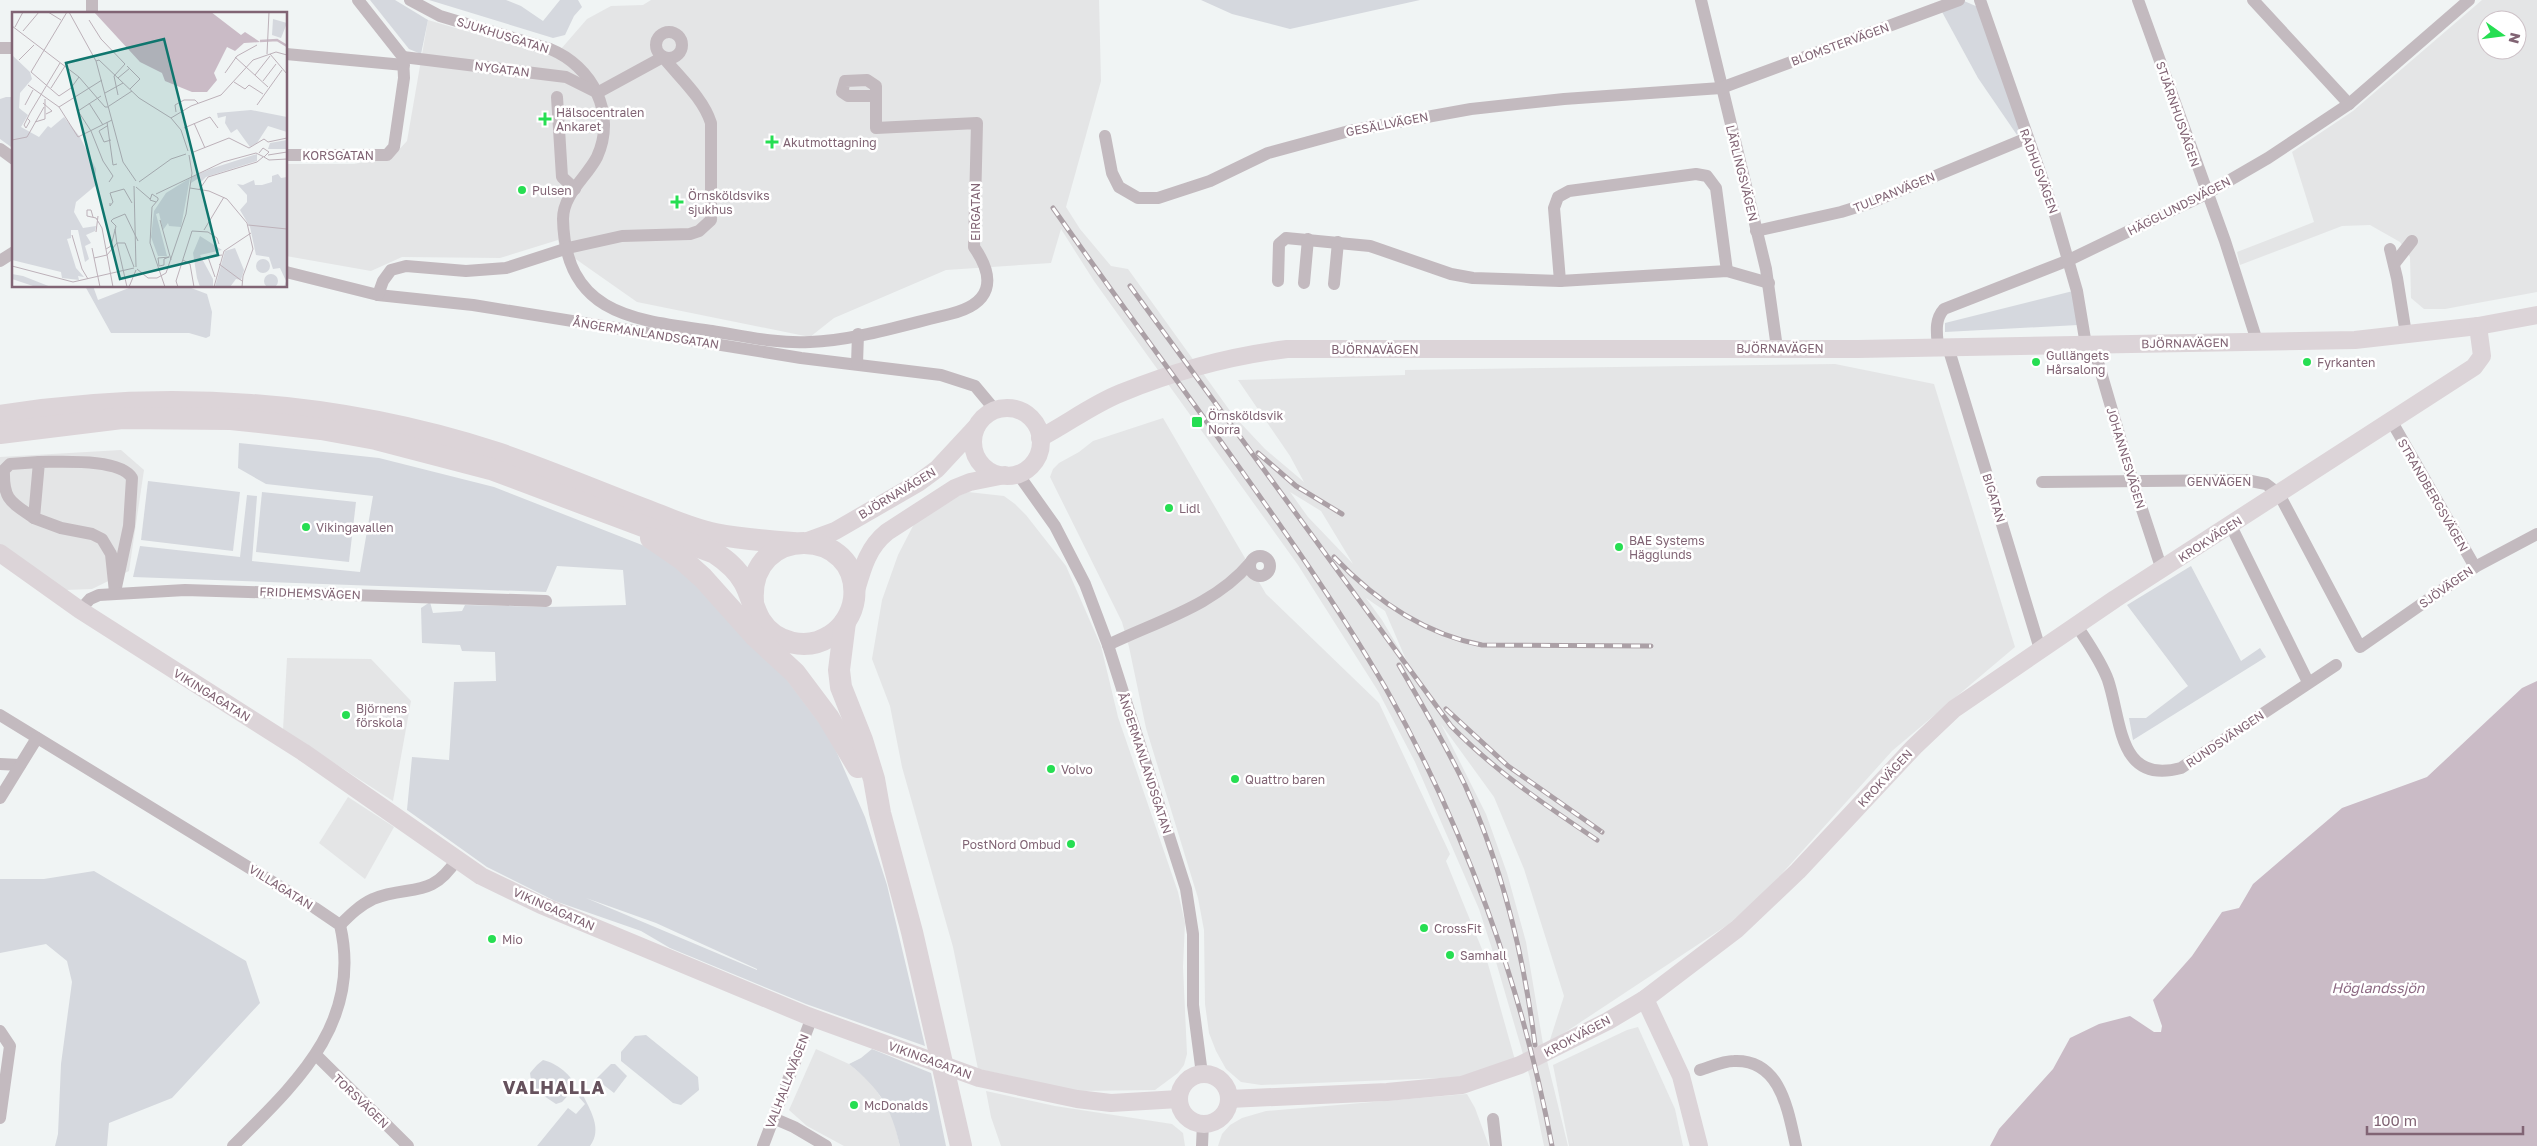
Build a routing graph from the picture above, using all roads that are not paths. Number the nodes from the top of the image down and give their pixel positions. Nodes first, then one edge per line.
1 (358, 0) edge
2 (410, 0) edge
3 (1701, 0) edge
4 (1959, 0) edge
5 (1980, 0) edge
6 (2138, 0) edge
7 (2253, 0) edge
8 (2469, 0) edge
9 (288, 54) edge
10 (404, 61) junction
11 (1721, 88) junction
12 (597, 93) junction
13 (876, 96) dead end
14 (557, 97) dead end
15 (2349, 104) junction
16 (1104, 136) dead end
17 (2027, 138) junction
18 (0, 149) edge
19 (288, 155) edge
20 (12, 158) edge
21 (575, 189) junction
22 (2206, 194) junction
23 (1756, 231) junction
24 (1308, 239) junction
25 (2412, 241) dead end
26 (1338, 242) junction
27 (568, 248) junction
28 (2390, 249) dead end
29 (12, 253) edge
30 (2069, 260) junction
31 (0, 261) edge
32 (2394, 264) junction
33 (1727, 271) junction
34 (288, 272) edge
35 (1278, 281) dead end
36 (1560, 281) junction
37 (1304, 283) dead end
38 (1769, 283) junction
39 (1334, 284) dead end
40 (378, 295) junction
41 (2537, 316) edge
42 (2478, 326) junction
43 (858, 334) junction
44 (2406, 334) junction
45 (2257, 341) junction
46 (2090, 345) junction
47 (1943, 347) junction
48 (1777, 348) junction
49 (857, 364) junction
50 (995, 410) junction
51 (77, 414) junction
52 (0, 416) edge
53 (2392, 422) junction
54 (977, 427) junction
55 (0, 434) edge
56 (1040, 438) junction
57 (39, 462) junction
58 (1011, 474) junction
59 (2042, 482) dead end
60 (2132, 482) junction
61 (2279, 494) junction
62 (34, 518) junction
63 (623, 519) junction
64 (2231, 526) junction
65 (2537, 534) edge
66 (800, 543) junction
67 (0, 553) edge
68 (1248, 568) dead end
69 (2475, 568) junction
70 (2162, 570) junction
71 (115, 592) junction
72 (854, 594) junction
73 (546, 601) dead end
74 (753, 602) junction
75 (80, 610) junction
76 (846, 622) junction
77 (2077, 626) junction
78 (783, 640) junction
79 (1108, 645) junction
80 (2040, 649) junction
81 (2336, 665) dead end
82 (2308, 682) junction
83 (0, 715) edge
84 (37, 738) junction
85 (0, 764) edge
86 (20, 765) junction
87 (858, 767) junction
88 (0, 798) edge
89 (880, 814) junction
90 (457, 859) junction
91 (340, 926) junction
92 (1645, 999) junction
93 (812, 1017) junction
94 (0, 1031) edge
95 (316, 1055) junction
96 (1700, 1070) dead end
97 (1202, 1074) junction
98 (1179, 1099) junction
99 (1229, 1099) junction
100 (0, 1118) edge
101 (773, 1118) junction
102 (1493, 1119) dead end
103 (1203, 1123) junction
104 (233, 1146) edge
105 (408, 1146) edge
106 (763, 1146) edge
107 (826, 1146) edge
108 (961, 1146) edge
109 (1202, 1146) edge
110 (1496, 1146) edge
111 (1699, 1146) edge
112 (1796, 1146) edge

1 - 10 street
2 - 12 street, SJUKHUSGATAN
3 - 11 street, LÄRLINGSVÄGEN
4 - 11 street, BLOMSTERVÄGEN
5 - 17 street, RADHUSVÄGEN
6 - 22 street, STJÄRNHUSVÄGEN
7 - 15 street
8 - 15 street, HÄGGLUNDSVÄGEN
9 - 10 street, NYGATAN
10 - 12 street, NYGATAN
10 - 19 street, KORSGATAN
11 - 16 street, GESÄLLVÄGEN
11 - 23 street, LÄRLINGSVÄGEN
12 - 21 street, SJUKHUSGATAN
12 - 27 street
13 - 43 street, EIRGATAN
14 - 21 street
15 - 22 street, HÄGGLUNDSVÄGEN
17 - 23 street, TULPANVÄGEN
17 - 30 street, RADHUSVÄGEN
18 - 20 street
21 - 27 street, SJUKHUSGATAN
22 - 30 street, HÄGGLUNDSVÄGEN
22 - 45 street, STJÄRNHUSVÄGEN
23 - 38 street, LÄRLINGSVÄGEN
24 - 26 street
24 - 35 street
24 - 37 street
25 - 32 street
26 - 36 street
26 - 39 street
27 - 40 street
27 - 43 street, SJUKHUSGATAN
28 - 32 street
29 - 31 street
30 - 46 street, RADHUSVÄGEN
30 - 47 street, HÄGGLUNDSVÄGEN
32 - 44 street
33 - 36 street
33 - 36 street
33 - 38 street
34 - 40 street, ÅNGERMANLANDSGATAN
38 - 48 street, LÄRLINGSVÄGEN
40 - 49 street, ÅNGERMANLANDSGATAN
41 - 42 street, BJÖRNAVÄGEN
42 - 44 street, BJÖRNAVÄGEN
42 - 53 street, KROKVÄGEN
43 - 49 street
44 - 45 street, BJÖRNAVÄGEN
45 - 46 street, BJÖRNAVÄGEN
46 - 47 street, BJÖRNAVÄGEN
46 - 60 street, JOHANNESVÄGEN
47 - 48 street, BJÖRNAVÄGEN
47 - 80 street, BIGATAN
48 - 56 street, BJÖRNAVÄGEN
49 - 50 street, ÅNGERMANLANDSGATAN
50 - 54 street
50 - 56 street
51 - 52 highway
51 - 55 highway
51 - 63 highway
51 - 66 highway
53 - 61 street, KROKVÄGEN
53 - 69 street, STRANDBERGSVÄGEN
54 - 58 street
54 - 66 street, BJÖRNAVÄGEN
56 - 58 street
57 - 62 street
57 - 62 street
57 - 71 street
58 - 72 street, BJÖRNAVÄGEN
58 - 79 street, ÅNGERMANLANDSGATAN
59 - 60 street, GENVÄGEN
60 - 61 street, GENVÄGEN
60 - 70 street, JOHANNESVÄGEN
61 - 64 street, KROKVÄGEN
61 - 69 street, SJÖVÄGEN
62 - 71 street
63 - 74 highway
63 - 87 highway
64 - 70 street, KROKVÄGEN
64 - 82 street
65 - 69 street, SJÖVÄGEN
66 - 72 highway
66 - 74 highway
67 - 75 street, VIKINGAGATAN
68 - 79 street
70 - 77 street, KROKVÄGEN
71 - 73 street, FRIDHEMSVÄGEN
71 - 75 street, FRIDHEMSVÄGEN
72 - 76 highway
74 - 78 highway
75 - 90 street, VIKINGAGATAN
76 - 78 highway
76 - 89 highway
77 - 80 street, KROKVÄGEN
77 - 82 street, RUNDSVÄNGEN
78 - 87 highway
79 - 97 street, ÅNGERMANLANDSGATAN
80 - 92 street, KROKVÄGEN
81 - 82 street, RUNDSVÄNGEN
83 - 84 street, VILLAGATAN
84 - 86 street
84 - 91 street, VILLAGATAN
85 - 86 street
86 - 88 street
87 - 89 highway
89 - 108 highway
90 - 91 street
90 - 93 street, VIKINGAGATAN
91 - 95 street
92 - 99 street, KROKVÄGEN
92 - 111 street
93 - 98 street, VIKINGAGATAN
93 - 101 street, VALHALLAVÄGEN
94 - 100 street
95 - 104 street
95 - 105 street, TORSVÄGEN
96 - 112 street
97 - 98 street
97 - 99 street
98 - 103 street
99 - 103 street
101 - 106 street, VALHALLAVÄGEN
101 - 107 street
102 - 110 street
103 - 109 street

